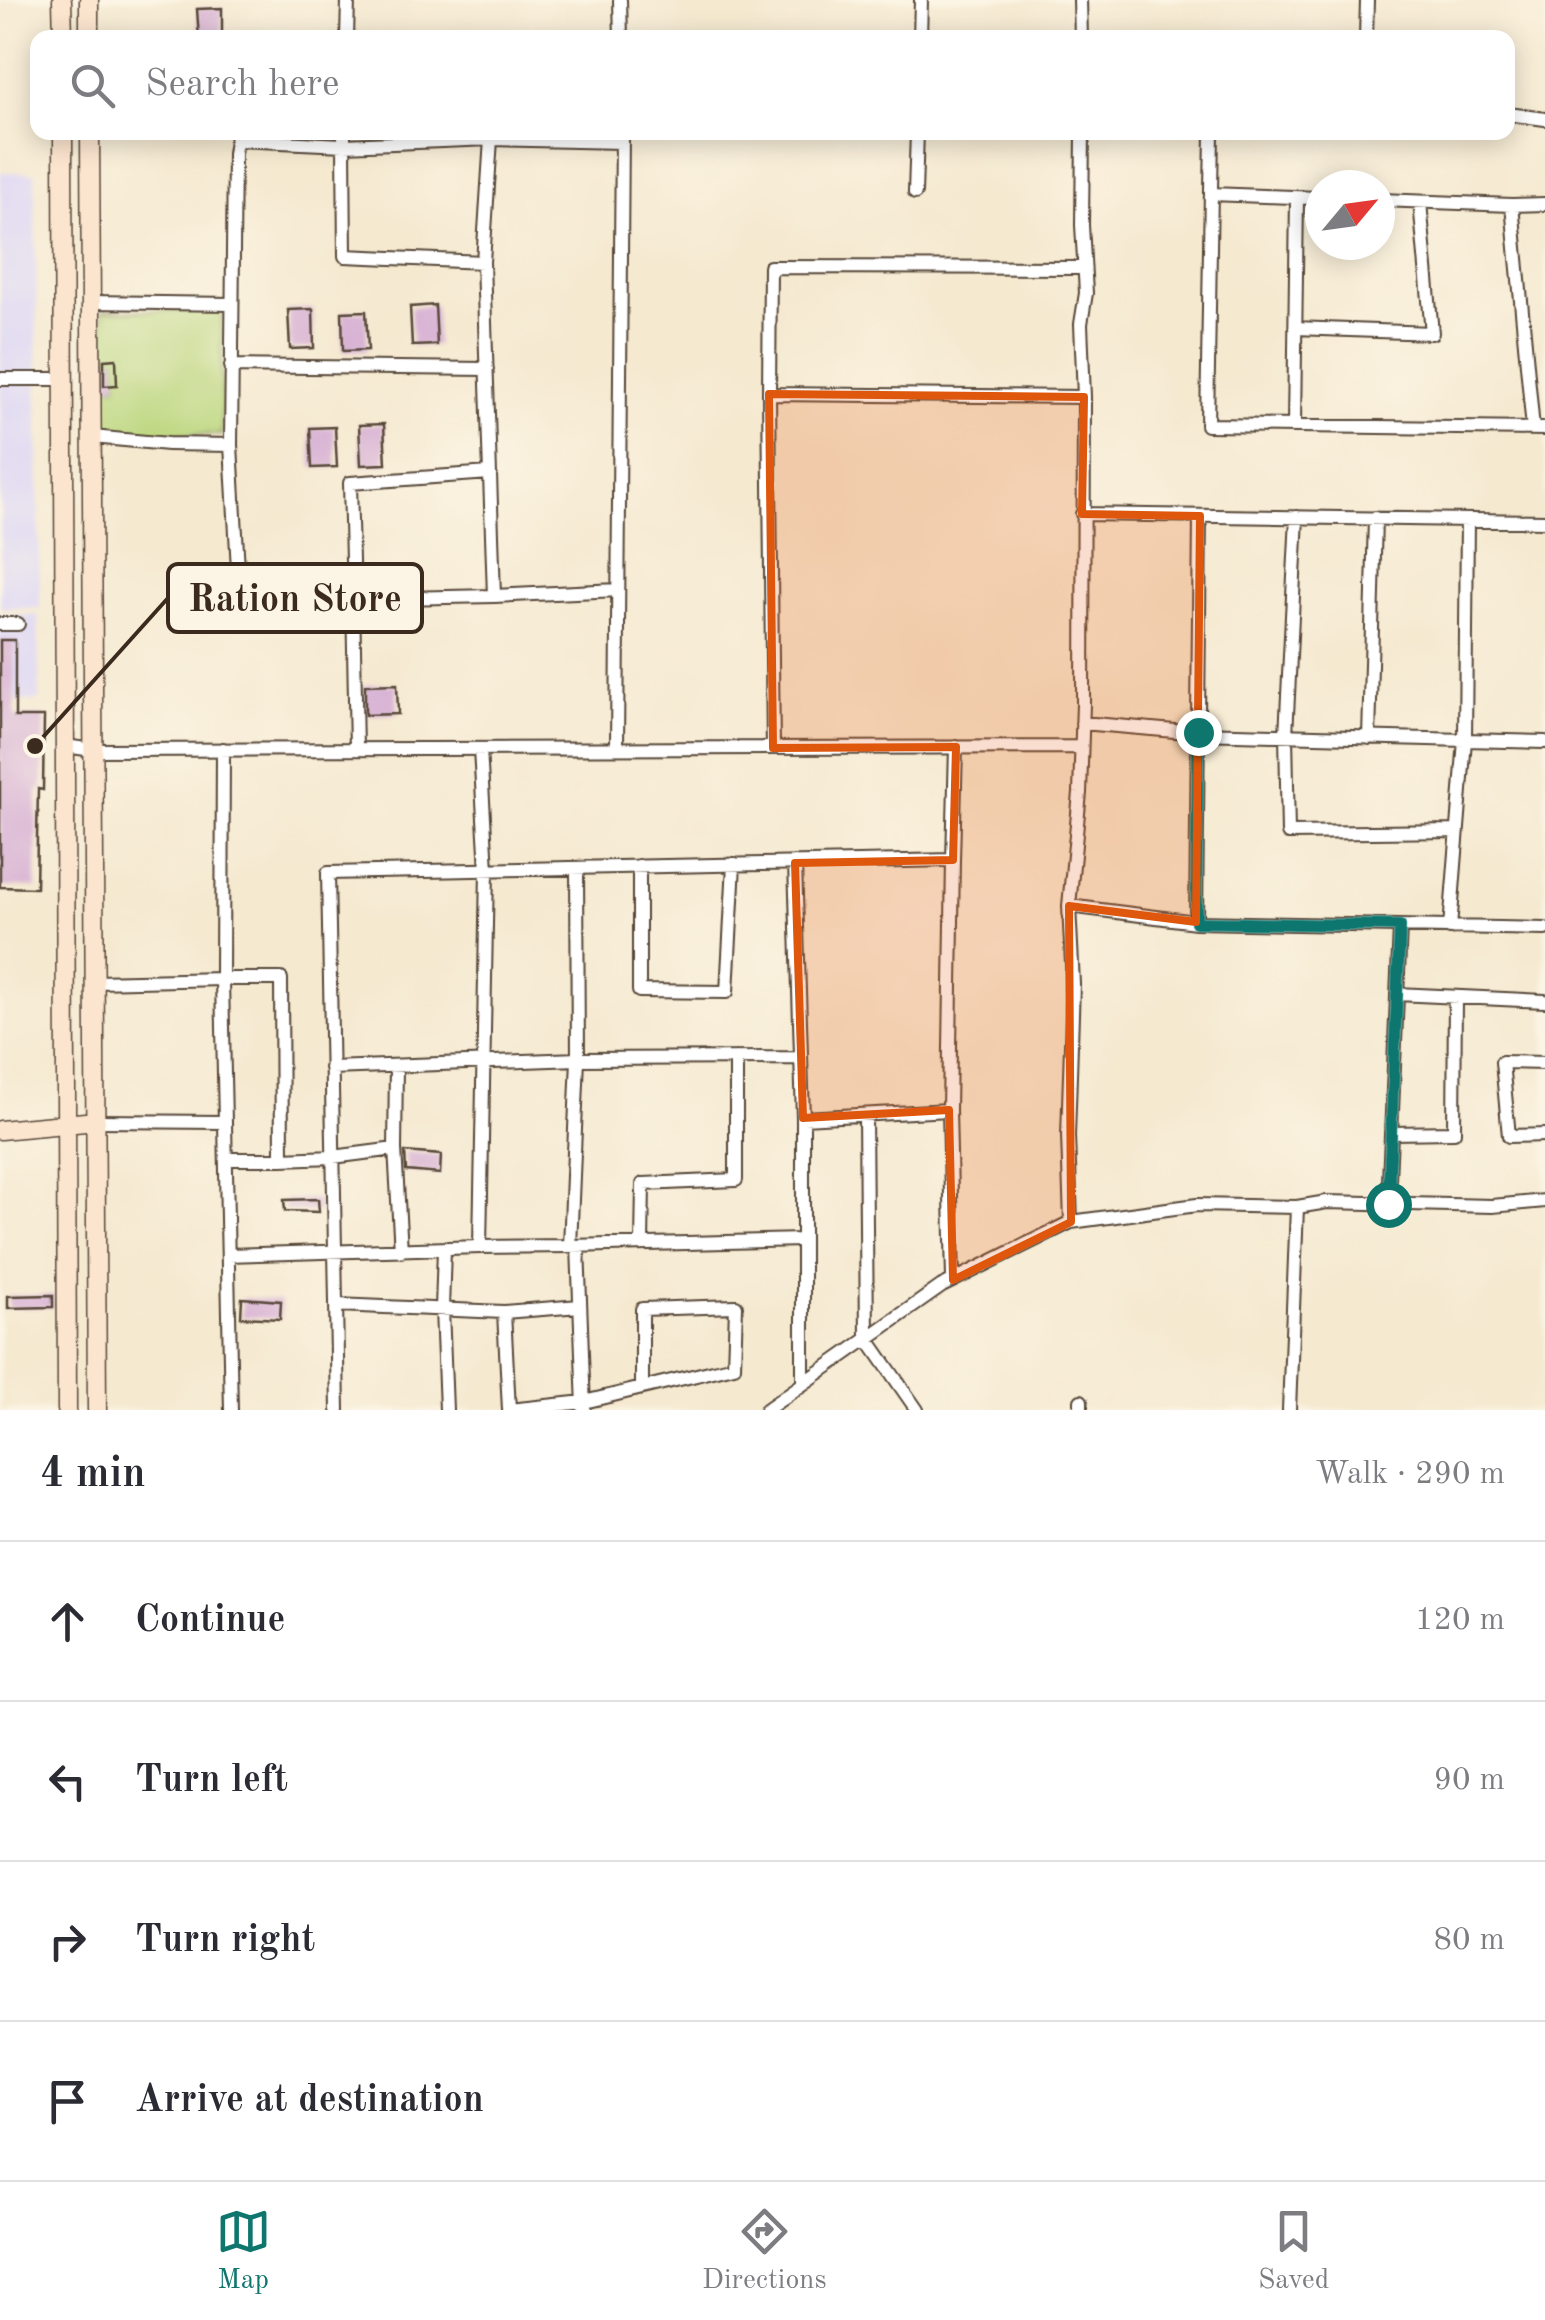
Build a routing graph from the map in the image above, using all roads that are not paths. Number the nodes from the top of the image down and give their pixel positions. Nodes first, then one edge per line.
1 (62, 0) edge
2 (89, 0) edge
3 (348, 0) edge
4 (620, 0) edge
5 (921, 0) edge
6 (1080, 0) edge
7 (1368, 0) edge
8 (62, 30) edge
9 (89, 30) edge
10 (347, 30) edge
11 (621, 30) edge
12 (920, 30) edge
13 (1081, 30) edge
14 (1366, 30) edge
15 (1515, 115) edge
16 (1545, 120) edge
17 (63, 140) edge
18 (90, 140) edge
19 (236, 140) edge
20 (344, 140) edge
21 (491, 140) edge
22 (622, 140) edge
23 (917, 140) edge
24 (1083, 140) edge
25 (1212, 140) edge
26 (915, 193) dead end
27 (1211, 194) junction
28 (1297, 198) junction
29 (1305, 198) edge
30 (1395, 201) edge
31 (1420, 202) junction
32 (1545, 204) edge
33 (1512, 205) junction
34 (483, 262) junction
35 (1083, 268) junction
36 (91, 302) junction
37 (232, 304) junction
38 (1295, 328) junction
39 (231, 366) junction
40 (487, 370) junction
41 (0, 378) edge
42 (64, 380) junction
43 (769, 394) junction
44 (1084, 397) junction
45 (1294, 426) junction
46 (1539, 429) edge
47 (92, 437) junction
48 (230, 446) junction
49 (490, 473) junction
50 (1082, 514) junction
51 (1200, 516) junction
52 (1297, 517) junction
53 (1375, 518) junction
54 (1466, 520) junction
55 (1545, 521) edge
56 (618, 590) junction
57 (494, 596) junction
58 (353, 600) junction
59 (0, 624) edge
60 (18, 624) dead end
61 (1082, 723) junction
62 (1198, 732) junction
63 (1286, 735) junction
64 (1369, 738) junction
65 (1464, 740) junction
66 (1545, 742) edge
67 (65, 746) junction
68 (1081, 747) junction
69 (480, 748) junction
70 (617, 748) junction
71 (773, 748) junction
72 (956, 748) junction
73 (356, 749) junction
74 (93, 750) junction
75 (223, 750) junction
76 (1457, 831) junction
77 (953, 860) junction
78 (795, 863) junction
79 (734, 864) junction
80 (639, 866) junction
81 (577, 868) junction
82 (487, 870) junction
83 (1069, 906) junction
84 (94, 912) junction
85 (66, 913) junction
86 (1196, 922) junction
87 (1400, 926) junction
88 (1450, 928) junction
89 (1545, 930) edge
90 (222, 978) junction
91 (95, 982) junction
92 (1397, 994) junction
93 (1456, 997) junction
94 (1545, 1001) edge
95 (736, 1058) junction
96 (800, 1058) junction
97 (578, 1060) junction
98 (484, 1063) junction
99 (1545, 1063) edge
100 (396, 1066) junction
101 (331, 1068) junction
102 (949, 1110) junction
103 (866, 1115) junction
104 (803, 1118) junction
105 (96, 1121) junction
106 (224, 1122) junction
107 (66, 1124) junction
108 (0, 1130) edge
109 (1391, 1133) junction
110 (1545, 1134) edge
111 (395, 1149) junction
112 (333, 1157) junction
113 (226, 1158) junction
114 (282, 1159) junction
115 (1545, 1201) edge
116 (1388, 1204) junction
117 (1297, 1206) junction
118 (1071, 1222) junction
119 (803, 1240) junction
120 (642, 1244) junction
121 (574, 1246) junction
122 (480, 1248) junction
123 (444, 1249) junction
124 (402, 1251) junction
125 (335, 1254) junction
126 (228, 1255) junction
127 (953, 1280) junction
128 (336, 1305) junction
129 (580, 1306) junction
130 (442, 1310) junction
131 (504, 1312) junction
132 (868, 1338) junction
133 (803, 1383) junction
134 (642, 1388) junction
135 (584, 1406) edge
136 (68, 1410) edge
137 (98, 1410) edge
138 (231, 1410) edge
139 (338, 1410) edge
140 (446, 1410) edge
141 (507, 1410) edge
142 (766, 1410) edge
143 (917, 1410) edge
144 (1289, 1410) edge

1 - 8 street
2 - 9 street
3 - 10 street
4 - 11 street
5 - 12 street
6 - 13 street
7 - 14 street
15 - 16 street
17 - 42 street
18 - 36 street
19 - 37 street
20 - 34 street
21 - 34 street
22 - 56 street
23 - 26 street
24 - 35 street
25 - 27 street
27 - 28 street
27 - 45 street
28 - 29 street
28 - 38 street
30 - 31 street
31 - 33 street
31 - 38 street
32 - 33 street
33 - 46 street
34 - 40 street
35 - 43 street
35 - 44 street
36 - 37 street
36 - 47 street
37 - 39 street
38 - 45 street
39 - 40 street
39 - 48 street
40 - 49 street
41 - 42 street
42 - 67 street
43 - 44 street
43 - 71 street
44 - 50 street
45 - 46 street
47 - 48 street
47 - 74 street
48 - 58 street
49 - 57 street
49 - 58 street
50 - 51 street
50 - 61 street
51 - 52 street
51 - 62 street
52 - 53 street
52 - 63 street
53 - 54 street
53 - 64 street
54 - 55 street
54 - 65 street
56 - 57 street
56 - 70 street
57 - 58 street
58 - 73 street
59 - 60 street
61 - 62 street
61 - 68 street
62 - 63 street
62 - 86 street
63 - 64 street
63 - 76 street
64 - 65 street
65 - 66 street
65 - 76 street
67 - 74 street
67 - 85 street
68 - 72 street
68 - 83 street
69 - 70 street
69 - 73 street
69 - 82 street
70 - 71 street
71 - 72 street
72 - 77 street
73 - 75 street
74 - 75 street
74 - 84 street
75 - 90 street
76 - 88 street
77 - 78 street
77 - 102 street
78 - 79 street
78 - 96 street
79 - 80 street
79 - 80 street
80 - 81 street
81 - 82 street
81 - 97 street
82 - 98 street
82 - 101 street
83 - 86 street
83 - 118 street
84 - 85 street
84 - 91 street
85 - 107 street
86 - 87 street
87 - 88 street
87 - 92 street
88 - 89 street
90 - 91 street
90 - 106 street
90 - 114 street
91 - 105 street
92 - 93 street
92 - 109 street
93 - 94 street
93 - 109 street
95 - 96 street
95 - 97 street
95 - 120 street
96 - 104 street
97 - 98 street
97 - 121 street
98 - 100 street
98 - 122 street
99 - 110 street
100 - 101 street
100 - 111 street
101 - 112 street
102 - 103 street
102 - 127 street
103 - 104 street
103 - 132 street
104 - 119 street
105 - 106 street
105 - 107 street
105 - 137 street
106 - 113 street
107 - 108 street
107 - 136 street
109 - 116 street
111 - 112 street
111 - 124 street
112 - 114 street
112 - 125 street
113 - 114 street
113 - 126 street
115 - 116 street
116 - 117 street
117 - 118 street
117 - 144 street
118 - 127 street
119 - 120 street
119 - 133 street
120 - 121 street
121 - 122 street
121 - 129 street
122 - 123 street
123 - 124 street
123 - 130 street
124 - 125 street
125 - 126 street
125 - 128 street
126 - 138 street
127 - 132 street
128 - 130 street
128 - 139 street
129 - 131 street
129 - 135 street
130 - 131 street
130 - 140 street
131 - 141 street
132 - 133 street
132 - 143 street
133 - 142 street
134 - 134 street
134 - 135 street
135 - 141 street

